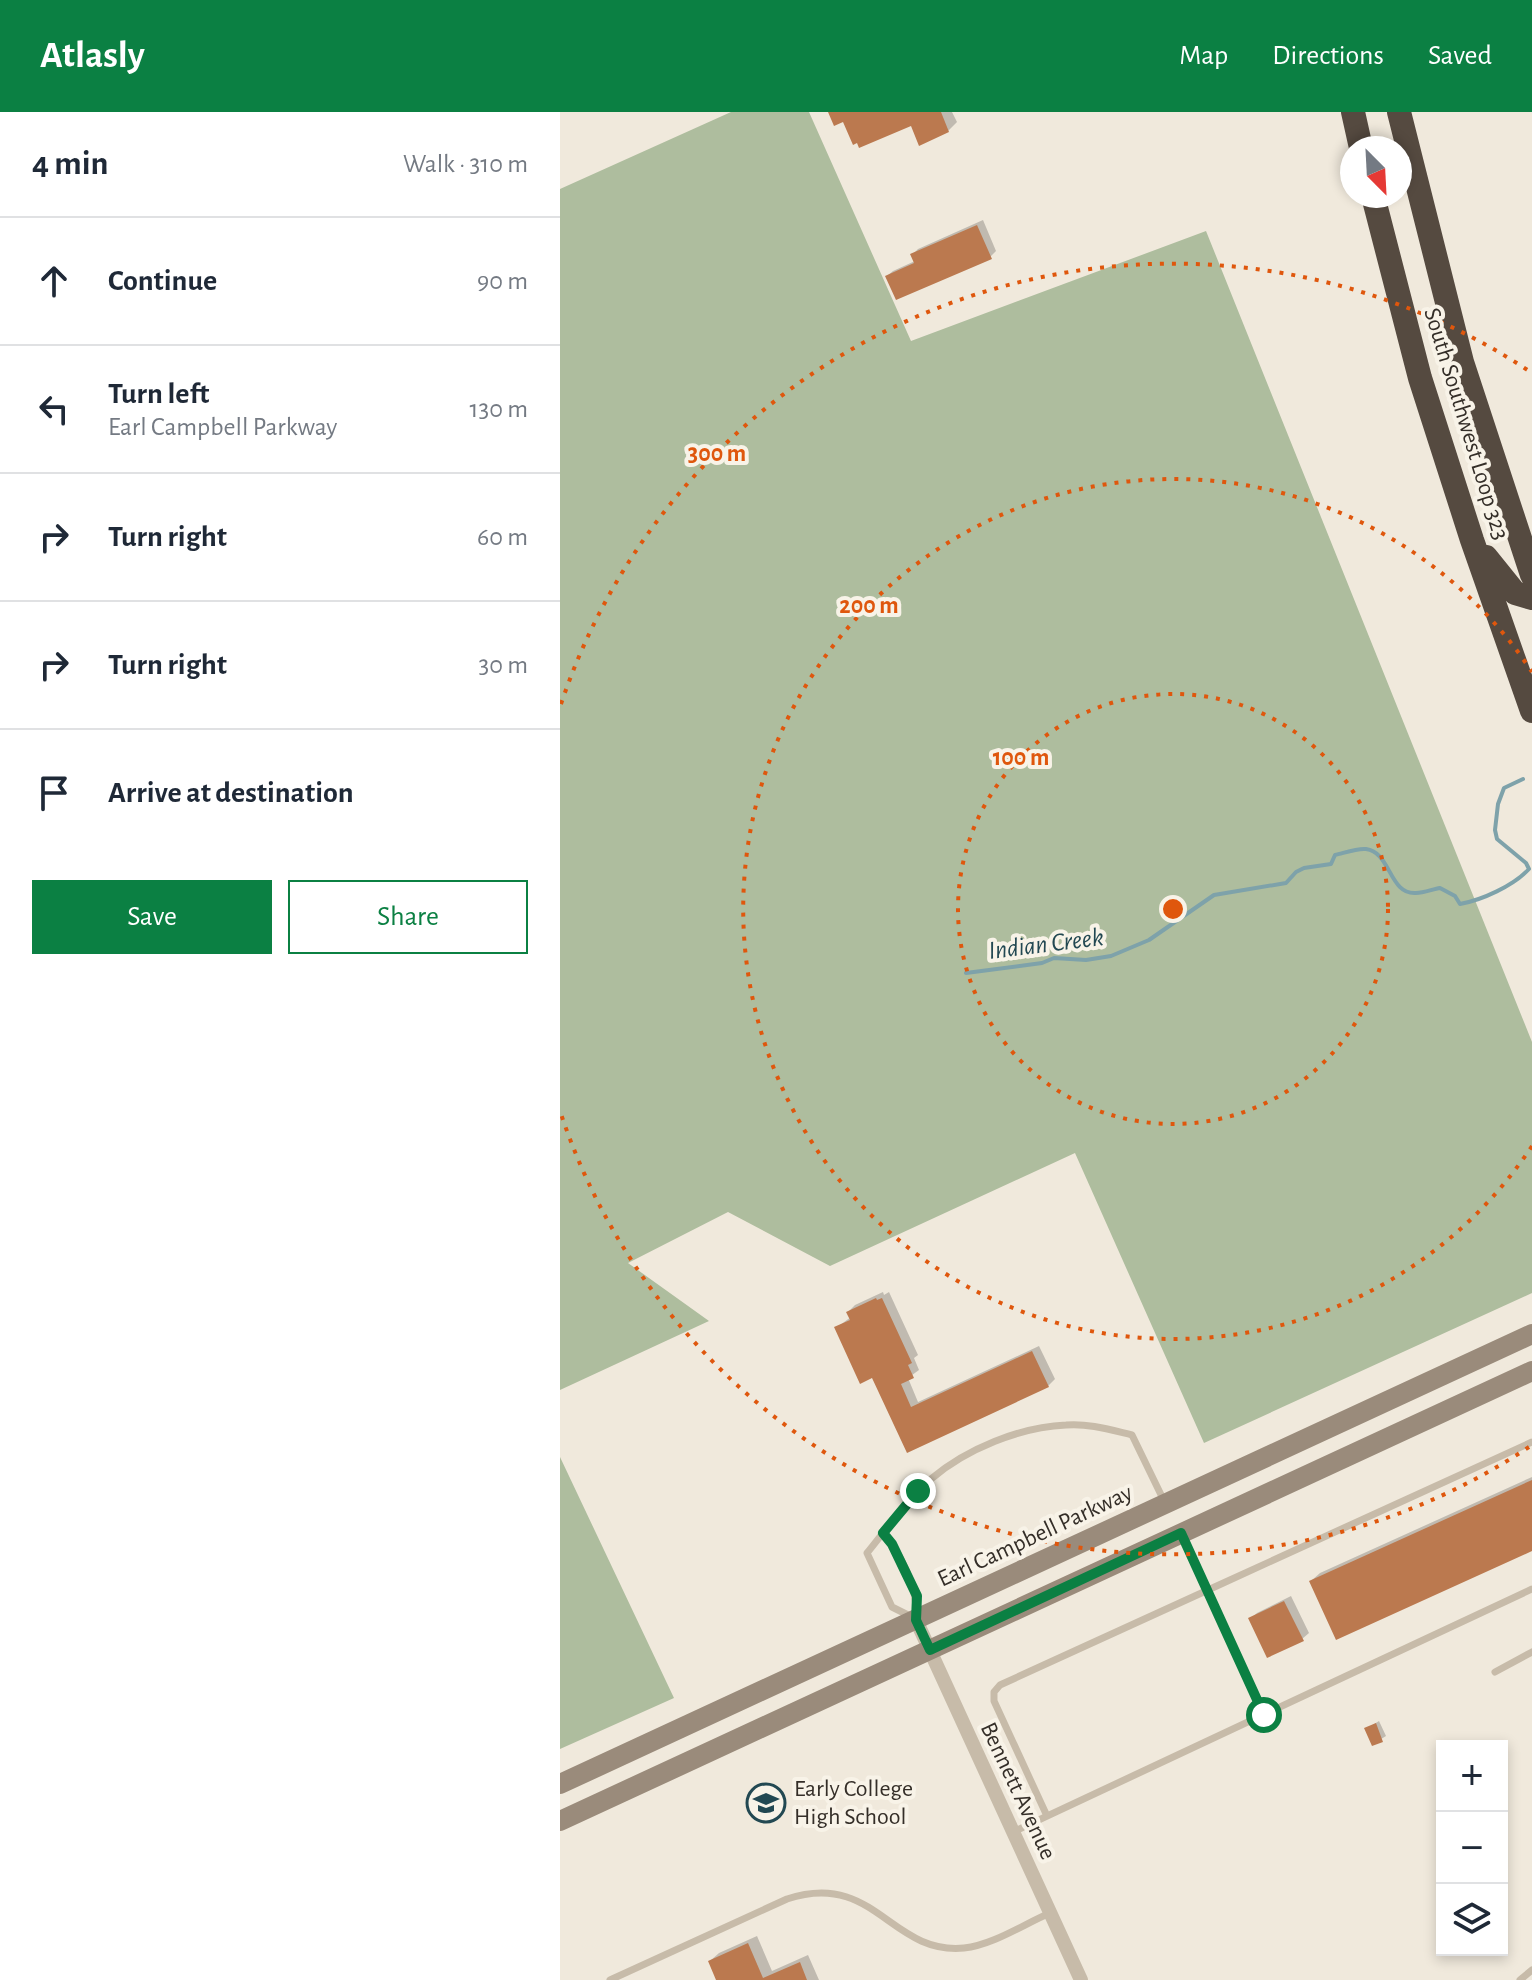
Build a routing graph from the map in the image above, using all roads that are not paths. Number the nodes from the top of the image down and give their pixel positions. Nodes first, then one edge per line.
1 (1353, 112) edge
2 (1399, 112) edge
3 (1358, 136) edge
4 (1376, 208) edge
5 (1472, 540) junction
6 (1530, 561) edge
7 (1532, 598) edge
8 (1532, 711) edge
9 (1532, 1334) edge
10 (1532, 1371) edge
11 (1532, 1442) edge
12 (1165, 1504) junction
13 (883, 1533) junction
14 (1181, 1533) junction
15 (1532, 1589) edge
16 (1208, 1590) junction
17 (916, 1620) junction
18 (930, 1650) junction
19 (1532, 1652) edge
20 (1495, 1672) dead end
21 (1264, 1715) junction
22 (560, 1784) edge
23 (1047, 1816) junction
24 (560, 1821) edge
25 (1013, 1832) junction
26 (1050, 1913) junction
27 (1532, 1970) edge
28 (610, 1980) edge
29 (1081, 1980) edge
30 (1520, 1980) edge

1 - 3 highway
2 - 6 highway, South Southwest Loop 323
4 - 5 highway, South Southwest Loop 323
5 - 7 highway
5 - 8 highway, South Southwest Loop 323
9 - 12 main road, Earl Campbell Parkway
10 - 14 main road
11 - 16 lane
12 - 13 lane
12 - 17 main road, Earl Campbell Parkway
13 - 17 lane
13 - 17 lane
14 - 16 lane
14 - 18 main road
15 - 21 lane
16 - 21 lane
16 - 23 lane
17 - 18 street, Bennett Avenue
17 - 22 main road, Earl Campbell Parkway
18 - 24 main road
18 - 25 street, Bennett Avenue
19 - 20 lane
21 - 23 lane
23 - 25 lane
25 - 26 street, Bennett Avenue
26 - 28 lane
26 - 29 street, Bennett Avenue
27 - 30 lane

